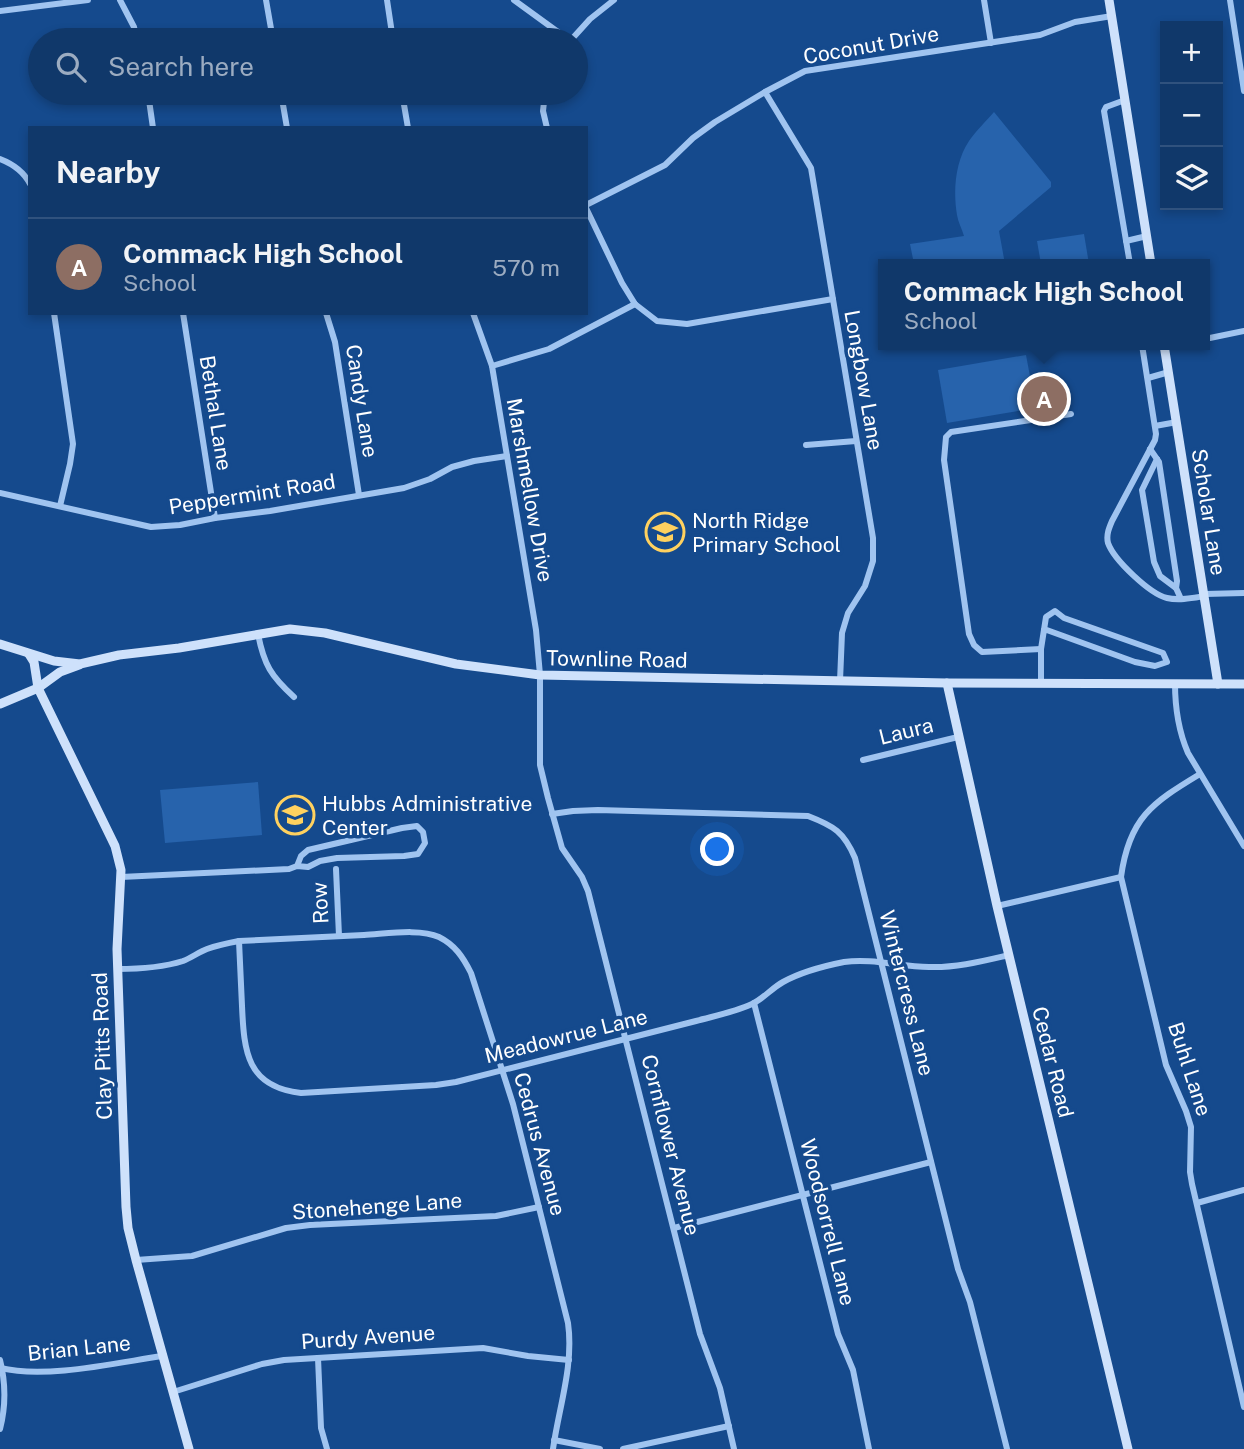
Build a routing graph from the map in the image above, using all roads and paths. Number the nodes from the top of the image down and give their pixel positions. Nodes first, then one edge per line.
1 (88, 0) edge
2 (120, 0) edge
3 (266, 0) edge
4 (387, 0) edge
5 (514, 0) edge
6 (614, 0) edge
7 (984, 0) edge
8 (1109, 0) edge
9 (1230, 0) edge
10 (0, 11) edge
11 (1112, 16) junction
12 (134, 28) edge
13 (271, 28) edge
14 (391, 28) edge
15 (553, 28) edge
16 (581, 28) edge
17 (991, 43) junction
18 (1244, 91) edge
19 (765, 92) junction
20 (1125, 100) junction
21 (150, 105) edge
22 (283, 105) edge
23 (404, 105) edge
24 (544, 105) edge
25 (153, 126) edge
26 (287, 126) edge
27 (408, 126) edge
28 (547, 126) edge
29 (0, 159) edge
30 (28, 179) edge
31 (588, 205) edge
32 (588, 210) edge
33 (1147, 236) junction
34 (1126, 241) junction
35 (1129, 259) edge
36 (1151, 259) edge
37 (832, 299) junction
38 (635, 303) junction
39 (54, 315) edge
40 (183, 315) edge
41 (327, 315) edge
42 (474, 315) edge
43 (1244, 331) edge
44 (1210, 338) edge
45 (1143, 350) edge
46 (1167, 350) edge
47 (492, 366) junction
48 (1169, 372) junction
49 (1148, 378) junction
50 (1071, 414) dead end
51 (1177, 422) junction
52 (1155, 426) junction
53 (856, 441) junction
54 (806, 445) dead end
55 (1150, 449) junction
56 (507, 456) junction
57 (1157, 459) junction
58 (0, 493) edge
59 (359, 495) junction
60 (60, 506) junction
61 (215, 517) junction
62 (1176, 588) junction
63 (1244, 593) edge
64 (1205, 595) junction
65 (1181, 599) junction
66 (1044, 629) junction
67 (258, 634) junction
68 (0, 644) edge
69 (1041, 649) junction
70 (29, 654) junction
71 (80, 664) junction
72 (540, 675) junction
73 (840, 681) junction
74 (947, 683) junction
75 (1041, 683) junction
76 (1175, 683) junction
77 (1218, 684) junction
78 (1244, 684) edge
79 (38, 688) junction
80 (294, 697) dead end
81 (0, 704) edge
82 (958, 737) junction
83 (863, 760) dead end
84 (1200, 774) junction
85 (552, 814) junction
86 (1244, 846) edge
87 (297, 866) junction
88 (336, 869) dead end
89 (121, 877) junction
90 (1121, 877) junction
91 (997, 906) junction
92 (339, 936) junction
93 (239, 941) junction
94 (1009, 955) junction
95 (880, 961) junction
96 (117, 969) junction
97 (754, 1003) junction
98 (626, 1039) junction
99 (502, 1070) junction
100 (932, 1162) junction
101 (1244, 1190) edge
102 (803, 1194) junction
103 (1197, 1203) junction
104 (539, 1207) junction
105 (674, 1228) junction
106 (136, 1260) junction
107 (162, 1356) junction
108 (317, 1358) junction
109 (0, 1360) edge
110 (569, 1360) junction
111 (1, 1368) edge
112 (173, 1392) junction
113 (1244, 1406) edge
114 (729, 1426) junction
115 (0, 1429) edge
116 (554, 1440) junction
117 (189, 1449) edge
118 (327, 1449) edge
119 (553, 1449) edge
120 (600, 1449) edge
121 (623, 1449) edge
122 (734, 1449) edge
123 (869, 1449) edge
124 (1007, 1449) edge
125 (1128, 1449) edge

1 - 10 street
2 - 12 street
3 - 13 street
4 - 14 street
5 - 15 street
6 - 16 street
7 - 17 street
8 - 11 street
9 - 18 street
11 - 17 street, Coconut Drive
11 - 20 street
17 - 19 street, Coconut Drive
19 - 31 street, Coconut Drive
19 - 37 street, Longbow Lane
20 - 33 street
20 - 34 street
21 - 25 street
22 - 26 street
23 - 27 street
24 - 28 street
29 - 30 street
32 - 38 street
33 - 34 street
33 - 36 street
34 - 35 street
37 - 38 street
37 - 53 street, Longbow Lane
38 - 47 street
39 - 60 street
40 - 61 street, Bethal Lane
41 - 59 street, Candy Lane
42 - 47 street, Marshmellow Drive
43 - 44 street
45 - 49 street
46 - 48 street, Scholar Lane
47 - 56 street, Marshmellow Drive
48 - 49 street
48 - 51 street, Scholar Lane
49 - 52 street
50 - 69 street
51 - 52 street
51 - 64 street, Scholar Lane
52 - 55 street
53 - 54 street
53 - 73 street, Longbow Lane
55 - 57 street
55 - 65 street
56 - 59 street, Peppermint Road
56 - 72 street, Marshmellow Drive
57 - 62 street
57 - 62 street
58 - 60 street, Peppermint Road
59 - 61 street, Peppermint Road
60 - 61 street, Peppermint Road
62 - 65 street
63 - 64 street
64 - 65 street
64 - 77 street, Scholar Lane
66 - 66 street
66 - 69 street
67 - 71 street, Townline Road
67 - 72 street, Townline Road
67 - 80 street
68 - 70 street, Townline Road
69 - 75 street
70 - 71 street, Townline Road
70 - 79 street, Clay Pitts Road
71 - 79 street
72 - 73 street, Townline Road
72 - 85 street, Marshmellow Drive
73 - 74 street, Townline Road
74 - 75 street, Townline Road
74 - 82 street, Cedar Road
75 - 76 street, Townline Road
76 - 77 street, Townline Road
76 - 84 street
77 - 78 street, Townline Road
79 - 81 street
79 - 89 street, Clay Pitts Road
82 - 83 street, Laura
82 - 91 street, Cedar Road
84 - 86 street
84 - 90 street, Buhl Lane
85 - 95 street, Wintercress Lane
85 - 98 street, Cornflower Avenue
87 - 87 street
87 - 89 street
88 - 92 street, Row
89 - 96 street, Clay Pitts Road
90 - 91 street
90 - 103 street, Buhl Lane
91 - 94 street, Cedar Road
92 - 93 street, Cedrus Avenue
92 - 99 street, Cedrus Avenue
93 - 96 street, Cedrus Avenue
93 - 99 street, Meadowrue Lane
94 - 95 street, Meadowrue Lane
94 - 125 street, Cedar Road
95 - 97 street, Meadowrue Lane
95 - 100 street, Wintercress Lane
96 - 106 street, Clay Pitts Road
97 - 98 street, Meadowrue Lane
97 - 102 street, Woodsorrell Lane
98 - 99 street, Meadowrue Lane
98 - 105 street, Cornflower Avenue
99 - 104 street, Cedrus Avenue
100 - 102 street
100 - 124 street, Wintercress Lane
101 - 103 street
102 - 105 street
102 - 123 street, Woodsorrell Lane
103 - 113 street, Buhl Lane
104 - 106 street, Stonehenge Lane
104 - 110 street, Cedrus Avenue
105 - 114 street, Cornflower Avenue
106 - 107 street, Clay Pitts Road
107 - 111 street, Brian Lane
107 - 112 street, Clay Pitts Road
108 - 110 street, Purdy Avenue
108 - 112 street, Purdy Avenue
108 - 118 street
109 - 111 street
110 - 116 street, Cedrus Avenue
111 - 115 street
112 - 117 street, Clay Pitts Road
114 - 121 street
114 - 122 street, Cornflower Avenue
116 - 119 street, Cedrus Avenue
116 - 120 street

